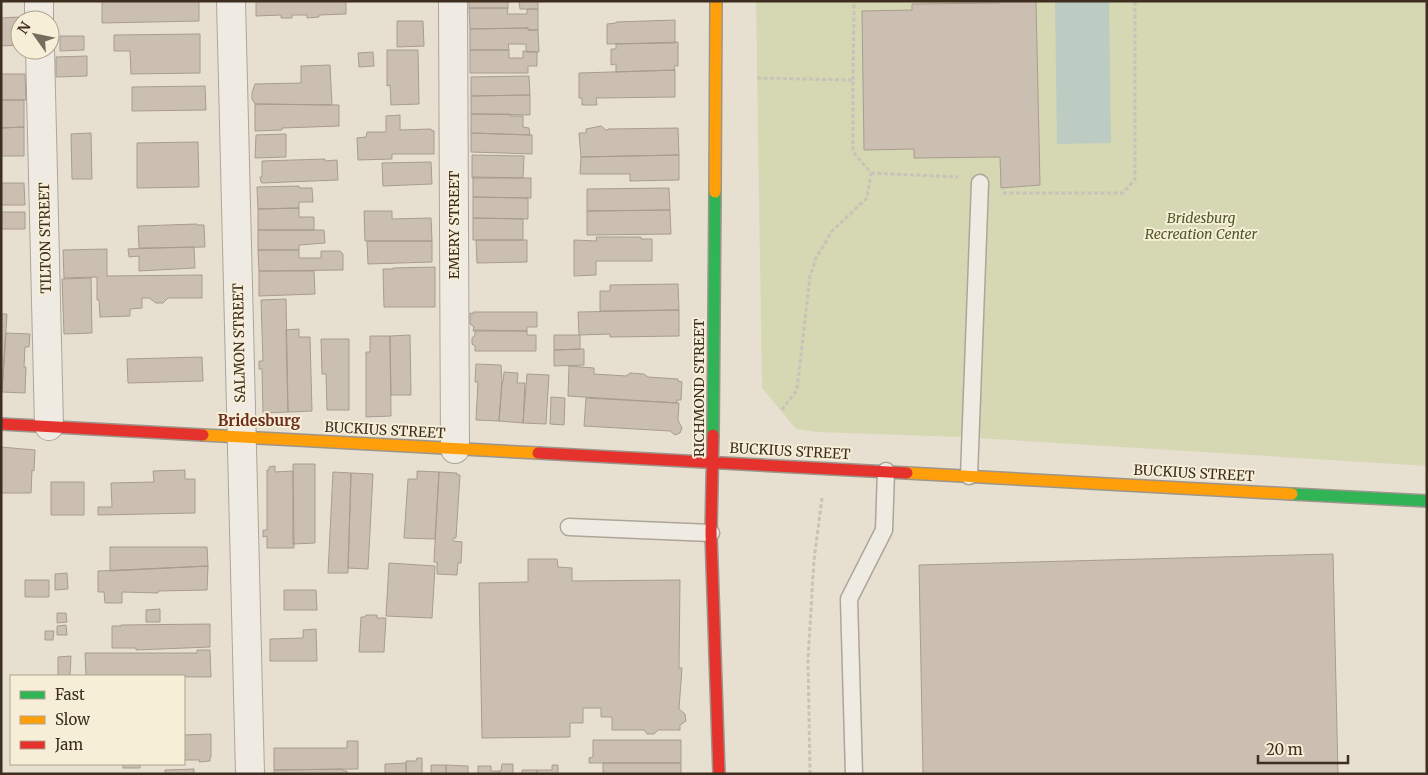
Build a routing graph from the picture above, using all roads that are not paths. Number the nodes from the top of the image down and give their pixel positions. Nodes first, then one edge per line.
1 (231, 1) edge
2 (452, 1) edge
3 (716, 1) edge
4 (40, 60) edge
5 (980, 184) road end
6 (1, 424) edge
7 (49, 426) junction
8 (241, 437) junction
9 (456, 449) junction
10 (713, 462) junction
11 (886, 471) junction
12 (969, 476) junction
13 (1427, 501) edge
14 (569, 527) dead end
15 (710, 533) junction
16 (250, 774) edge
17 (719, 774) edge
18 (854, 774) edge

1 - 8 street, SALMON STREET
2 - 9 street, EMERY STREET
3 - 10 street, RICHMOND STREET
4 - 7 street, TILTON STREET
5 - 12 lane
6 - 7 street, BUCKIUS STREET
7 - 8 street, BUCKIUS STREET
8 - 9 street, BUCKIUS STREET
8 - 16 street, SALMON STREET
9 - 10 street, BUCKIUS STREET
10 - 11 street, BUCKIUS STREET
10 - 15 street, RICHMOND STREET
11 - 12 street, BUCKIUS STREET
11 - 18 lane
12 - 13 street, BUCKIUS STREET
14 - 15 lane
15 - 17 street, RICHMOND STREET

